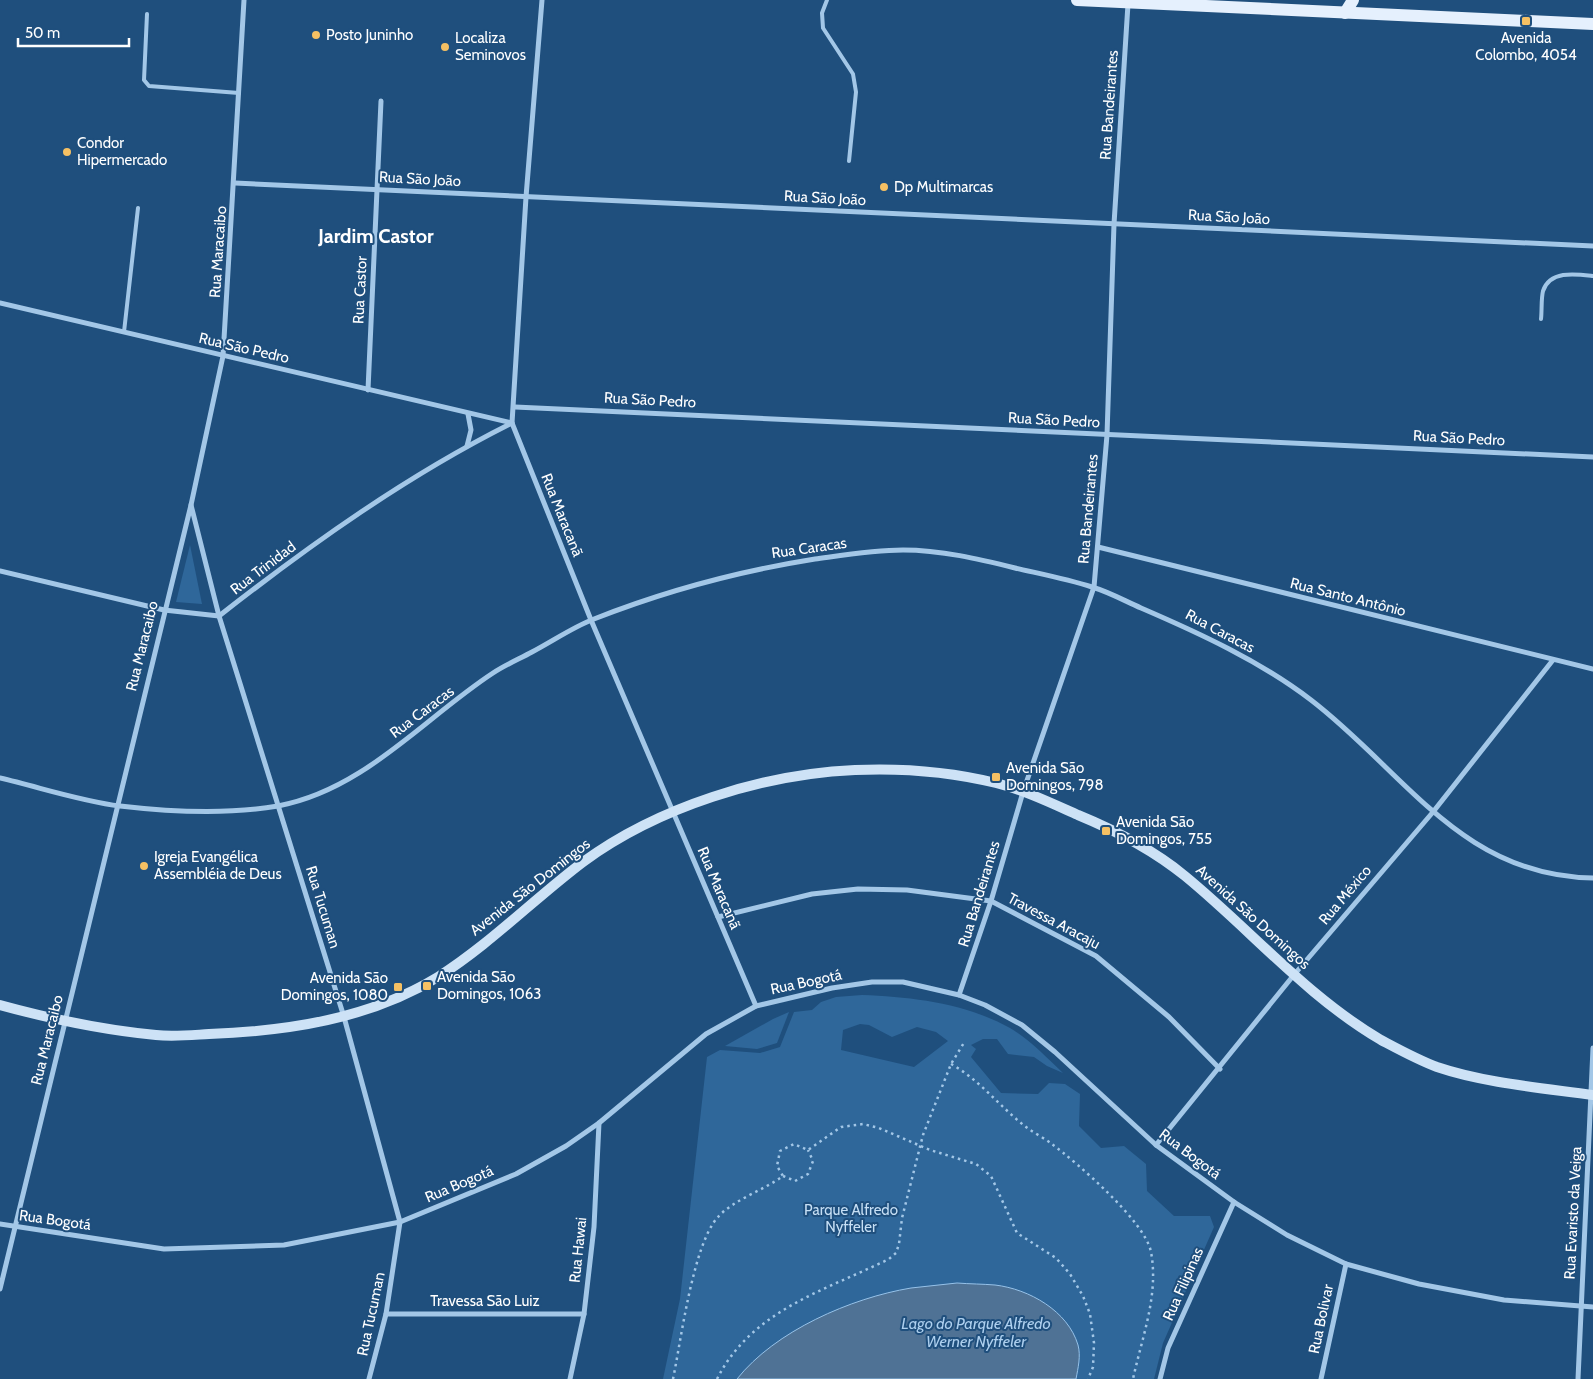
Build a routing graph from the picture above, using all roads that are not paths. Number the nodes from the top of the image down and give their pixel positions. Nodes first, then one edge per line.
1 (244, 0) edge
2 (542, 0) edge
3 (827, 0) edge
4 (1077, 0) edge
5 (1353, 0) edge
6 (1128, 3) junction
7 (1344, 13) junction
8 (147, 14) dead end
9 (1593, 24) edge
10 (239, 93) junction
11 (381, 101) dead end
12 (849, 161) dead end
13 (235, 183) junction
14 (378, 190) junction
15 (526, 197) junction
16 (138, 208) dead end
17 (1114, 224) junction
18 (1593, 246) edge
19 (1593, 276) edge
20 (0, 304) edge
21 (1541, 319) dead end
22 (124, 333) junction
23 (223, 356) junction
24 (368, 390) junction
25 (515, 406) junction
26 (468, 414) junction
27 (512, 423) junction
28 (1107, 434) junction
29 (467, 446) junction
30 (1593, 457) edge
31 (191, 505) junction
32 (1098, 548) junction
33 (0, 572) edge
34 (1094, 587) junction
35 (164, 610) junction
36 (220, 616) junction
37 (591, 620) junction
38 (1552, 660) junction
39 (1593, 669) edge
40 (0, 778) edge
41 (1023, 792) junction
42 (117, 806) junction
43 (279, 806) junction
44 (672, 810) junction
45 (1433, 812) junction
46 (1593, 878) edge
47 (991, 901) junction
48 (718, 917) junction
49 (1293, 976) junction
50 (959, 996) junction
51 (0, 1006) edge
52 (756, 1006) junction
53 (344, 1017) junction
54 (64, 1022) junction
55 (1593, 1048) edge
56 (1220, 1068) junction
57 (1592, 1095) edge
58 (599, 1123) junction
59 (1156, 1145) junction
60 (1234, 1202) junction
61 (400, 1222) junction
62 (0, 1224) edge
63 (14, 1227) junction
64 (1346, 1264) junction
65 (0, 1289) edge
66 (1581, 1307) junction
67 (1593, 1307) edge
68 (386, 1314) junction
69 (584, 1314) junction
70 (369, 1379) edge
71 (570, 1379) edge
72 (1160, 1379) edge
73 (1321, 1379) edge
74 (1578, 1379) edge

1 - 10 street, Rua Maracaibo
2 - 15 street
3 - 12 lane
4 - 6 main road
5 - 7 main road
6 - 7 main road
6 - 17 street, Rua Bandeirantes
7 - 9 main road
8 - 10 lane
10 - 13 street, Rua Maracaibo
11 - 14 street, Rua Castor
13 - 14 street, Rua São João
13 - 23 street, Rua Maracaibo
14 - 15 street, Rua São João
14 - 24 street, Rua Castor
15 - 17 street, Rua São João
15 - 25 street
16 - 22 lane
17 - 18 street, Rua São João
17 - 28 street, Rua Bandeirantes
19 - 21 lane
20 - 22 street, Rua São Pedro
22 - 23 street, Rua São Pedro
23 - 24 street, Rua São Pedro
23 - 31 street, Rua Maracaibo
24 - 26 street, Rua São Pedro
25 - 27 street
25 - 28 street, Rua São Pedro
26 - 27 street, Rua São Pedro
26 - 29 street
27 - 29 street, Rua Trinidad
27 - 37 street, Rua Maracanã
28 - 30 street, Rua São Pedro
28 - 32 street, Rua Bandeirantes
29 - 36 street, Rua Trinidad
31 - 35 street, Rua Maracaibo
31 - 36 street, Rua Tucuman
32 - 34 street, Rua Bandeirantes
32 - 38 street, Rua Santo Antônio
33 - 35 street
34 - 37 street, Rua Caracas
34 - 41 street, Rua Bandeirantes
34 - 45 street, Rua Caracas
35 - 36 street
35 - 42 street, Rua Maracaibo
36 - 43 street, Rua Tucuman
37 - 43 street, Rua Caracas
37 - 44 street, Rua Maracanã
38 - 39 street, Rua Santo Antônio
38 - 45 street, Rua México
40 - 42 street, Rua Caracas
41 - 44 street, Avenida São Domingos
41 - 47 street, Rua Bandeirantes
41 - 49 street, Avenida São Domingos
42 - 43 street, Rua Caracas
42 - 54 street, Rua Maracaibo
43 - 53 street, Rua Tucuman
44 - 48 street, Rua Maracanã
44 - 53 street, Avenida São Domingos
45 - 46 street, Rua Caracas
45 - 49 street, Rua México
47 - 48 street, Travessa Aracaju
47 - 50 street, Rua Bandeirantes
47 - 56 street, Travessa Aracaju
48 - 52 street, Rua Maracanã
49 - 56 street, Rua México
49 - 57 street, Avenida São Domingos
50 - 52 street, Rua Bogotá
50 - 59 street, Rua Bogotá
51 - 54 street, Avenida São Domingos
52 - 58 street, Rua Bogotá
53 - 54 street, Avenida São Domingos
53 - 61 street, Rua Tucuman
54 - 63 street, Rua Maracaibo
55 - 57 street, Rua Evaristo da Veiga
56 - 59 street, Rua México
57 - 66 street, Rua Evaristo da Veiga
58 - 61 street, Rua Bogotá
58 - 69 street, Rua Hawai
59 - 60 street, Rua Bogotá
60 - 64 street, Rua Bogotá
60 - 72 street, Rua Filipinas
61 - 63 street, Rua Bogotá
61 - 68 street, Rua Tucuman
62 - 63 street, Rua Bogotá
63 - 65 street, Rua Maracaibo
64 - 66 street, Rua Bogotá
64 - 73 street, Rua Bolivar
66 - 67 street, Rua Bogotá
66 - 74 street, Rua Evaristo da Veiga
68 - 69 street, Travessa São Luiz
68 - 70 street, Rua Tucuman
69 - 71 street, Rua Hawai

